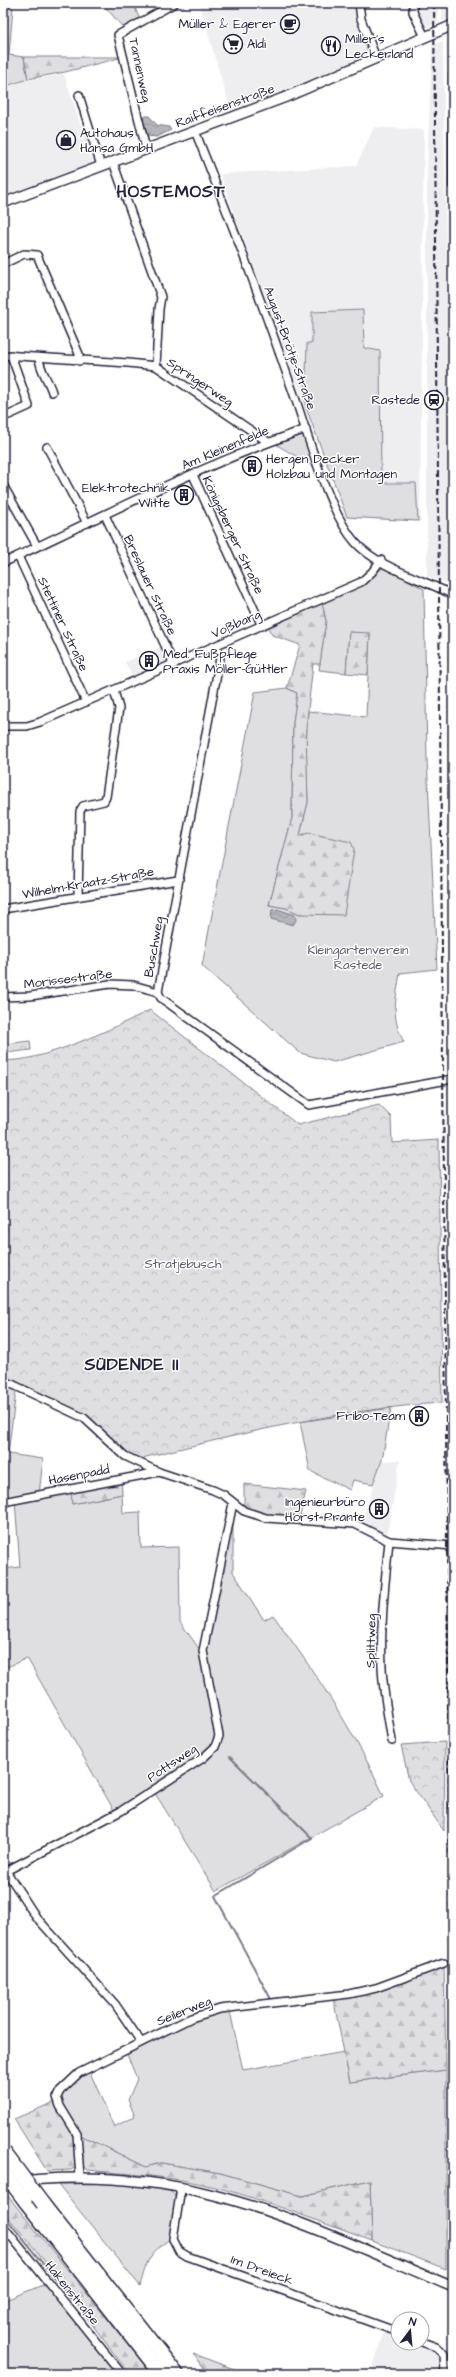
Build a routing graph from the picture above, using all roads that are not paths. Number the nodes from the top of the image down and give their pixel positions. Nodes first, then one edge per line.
1 (175, 3) edge
2 (359, 3) edge
3 (413, 3) edge
4 (452, 28) edge
5 (426, 37) junction
6 (376, 58) junction
7 (453, 75) edge
8 (79, 95) dead end
9 (195, 131) junction
10 (146, 149) junction
11 (113, 162) junction
12 (101, 166) junction
13 (453, 186) edge
14 (3, 203) edge
15 (3, 264) edge
16 (3, 354) edge
17 (11, 355) junction
18 (39, 358) junction
19 (79, 360) junction
20 (156, 366) junction
21 (52, 392) dead end
22 (9, 415) dead end
23 (306, 428) junction
24 (268, 442) junction
25 (47, 447) dead end
26 (193, 475) junction
27 (3, 485) edge
28 (105, 515) junction
29 (87, 523) junction
30 (37, 546) junction
31 (18, 556) junction
32 (381, 560) junction
33 (3, 563) edge
34 (453, 595) edge
35 (262, 626) junction
36 (216, 647) junction
37 (174, 665) junction
38 (114, 691) junction
39 (86, 702) junction
40 (3, 726) edge
41 (178, 880) junction
42 (78, 896) junction
43 (3, 909) edge
44 (158, 992) junction
45 (3, 997) edge
46 (453, 1078) edge
47 (3, 1380) edge
48 (159, 1472) junction
49 (3, 1502) edge
50 (233, 1503) junction
51 (389, 1542) junction
52 (453, 1546) edge
53 (392, 1740) dead end
54 (5, 1872) edge
55 (444, 1963) dead end
56 (141, 2042) junction
57 (3, 2152) edge
58 (3, 2172) edge
59 (80, 2177) junction
60 (3, 2183) edge
61 (181, 2188) junction
62 (3, 2226) edge
63 (453, 2287) edge
64 (390, 2329) edge
65 (430, 2345) edge
66 (122, 2374) edge
67 (161, 2374) edge
68 (177, 2374) edge
69 (445, 2374) edge

1 - 10 street, Tannenweg
2 - 6 street
3 - 5 street
4 - 5 street, Raiffeisenstraße
5 - 6 street, Raiffeisenstraße
6 - 9 street, Raiffeisenstraße
7 - 13 street
8 - 12 street
9 - 10 street, Raiffeisenstraße
9 - 23 street, August-Brötje-Straße
10 - 11 street, Raiffeisenstraße
11 - 12 street, Raiffeisenstraße
11 - 20 street
12 - 14 street, Raiffeisenstraße
15 - 19 street
16 - 17 street, Springerweg
17 - 18 street, Springerweg
17 - 22 street
18 - 19 street, Springerweg
18 - 21 street
19 - 20 street, Springerweg
20 - 24 street, Springerweg
23 - 24 street, Am Kleinenfelde
23 - 32 street, August-Brötje-Straße
24 - 26 street, Am Kleinenfelde
25 - 29 street
26 - 28 street, Am Kleinenfelde
26 - 35 street, Königsberger Straße
27 - 30 street
28 - 29 street, Am Kleinenfelde
28 - 37 street, Breslauer Straße
29 - 30 street, Am Kleinenfelde
30 - 31 street, Am Kleinenfelde
31 - 33 street, Am Kleinenfelde
31 - 39 street, Stettiner Straße
32 - 34 street, August-Brötje-Straße
32 - 35 street, Voßbarg
35 - 36 street, Voßbarg
36 - 37 street, Voßbarg
36 - 41 street, Buschweg
37 - 38 street, Voßbarg
38 - 39 street, Voßbarg
38 - 42 street
39 - 40 street, Voßbarg
41 - 42 street, Wilhelm-Kraatz-Straße
41 - 44 street, Buschweg
42 - 43 street, Wilhelm-Kraatz-Straße
44 - 45 street, Morissestraße
44 - 46 street, Buschweg
47 - 48 street
48 - 49 street, Hasenpadd
48 - 50 street
50 - 51 street
50 - 54 street, Pottsweg
51 - 52 street
51 - 53 street, Splittweg
54 - 56 street, Pottsweg
55 - 56 street, Seilerweg
56 - 59 street, Seilerweg
57 - 68 highway, bridge
58 - 67 highway, bridge
59 - 60 street
59 - 61 street
61 - 63 street
61 - 64 street, Im Dreieck
62 - 66 street, Hakenstraße
65 - 69 street

